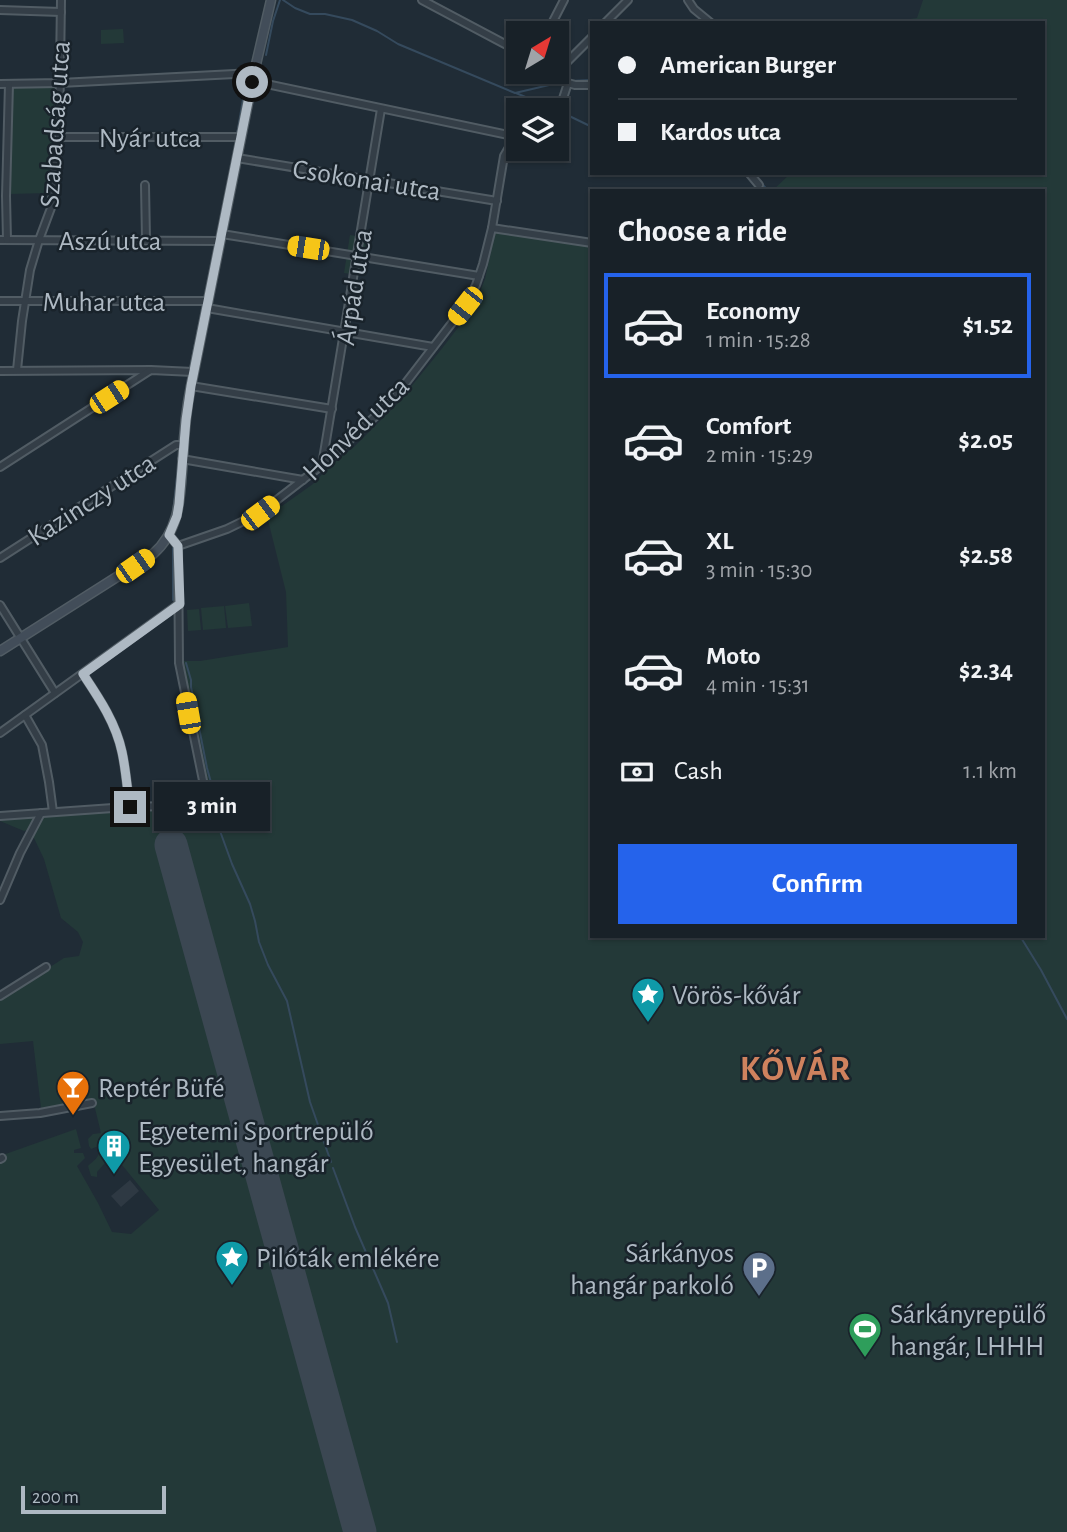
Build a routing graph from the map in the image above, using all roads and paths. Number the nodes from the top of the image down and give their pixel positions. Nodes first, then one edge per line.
1 (61, 0) edge
2 (271, 0) edge
3 (422, 0) edge
4 (565, 0) edge
5 (628, 0) edge
6 (688, 0) edge
7 (0, 10) edge
8 (61, 12) junction
9 (554, 21) edge
10 (607, 21) edge
11 (709, 21) edge
12 (590, 39) edge
13 (506, 45) edge
14 (569, 60) edge
15 (253, 77) junction
16 (569, 82) edge
17 (60, 83) junction
18 (0, 84) edge
19 (9, 84) junction
20 (590, 85) edge
21 (382, 109) junction
22 (506, 135) edge
23 (59, 137) junction
24 (239, 137) junction
25 (506, 153) edge
26 (237, 158) junction
27 (751, 175) edge
28 (371, 179) junction
29 (145, 185) dead end
30 (759, 185) dead end
31 (3, 196) edge
32 (497, 201) junction
33 (492, 228) junction
34 (219, 239) junction
35 (4, 240) edge
36 (39, 240) junction
37 (146, 240) junction
38 (590, 243) edge
39 (357, 256) junction
40 (479, 276) junction
41 (0, 301) edge
42 (25, 301) junction
43 (206, 302) junction
44 (345, 332) junction
45 (433, 346) junction
46 (17, 370) junction
47 (151, 370) junction
48 (2, 372) edge
49 (191, 372) junction
50 (191, 386) junction
51 (332, 409) junction
52 (182, 444) junction
53 (182, 459) junction
54 (322, 465) junction
55 (0, 467) edge
56 (303, 480) junction
57 (169, 535) junction
58 (178, 546) junction
59 (0, 558) edge
60 (180, 604) junction
61 (0, 605) edge
62 (21, 638) junction
63 (0, 651) edge
64 (83, 674) junction
65 (55, 693) junction
66 (25, 715) junction
67 (0, 733) edge
68 (130, 807) junction
69 (53, 812) junction
70 (41, 813) junction
71 (0, 816) edge
72 (0, 900) edge
73 (46, 967) dead end
74 (0, 996) edge
75 (92, 1103) dead end
76 (0, 1116) edge

1 - 8 street, Szabadság utca
2 - 15 main road
3 - 13 street
4 - 9 street
5 - 10 street
6 - 11 street
7 - 8 street
8 - 17 street, Szabadság utca
12 - 14 street
15 - 17 street
15 - 21 street
15 - 24 main road
16 - 20 street
17 - 19 street
17 - 23 street, Szabadság utca
18 - 19 street
19 - 31 street
21 - 22 street
21 - 28 street, Árpád utca
23 - 24 street, Nyár utca
23 - 36 street, Szabadság utca
24 - 26 main road
25 - 32 street, Honvéd utca
26 - 28 street, Csokonai utca
26 - 34 main road
27 - 30 street
28 - 32 street, Csokonai utca
28 - 39 street, Árpád utca
29 - 37 street
31 - 35 street
32 - 33 street, Honvéd utca
33 - 38 street
33 - 40 street, Honvéd utca
34 - 37 street, Aszú utca
34 - 39 street, Aszú utca
34 - 43 main road
35 - 36 street, Aszú utca
36 - 37 street, Aszú utca
36 - 42 street, Szabadság utca
39 - 40 street, Aszú utca
39 - 44 street, Árpád utca
40 - 45 street, Honvéd utca
41 - 42 street, Muhar utca
42 - 43 street, Muhar utca
42 - 46 street, Szabadság utca
43 - 44 street, Muhar utca
43 - 49 main road
44 - 45 street, Muhar utca
44 - 51 street, Árpád utca
45 - 54 street, Honvéd utca
46 - 47 street
46 - 48 street
47 - 49 street
47 - 55 street
49 - 50 main road
50 - 51 street
50 - 52 main road
51 - 54 street, Árpád utca
52 - 53 main road
52 - 59 street, Kazinczy utca
53 - 56 street
53 - 57 main road
54 - 56 street, Honvéd utca
56 - 58 street, Honvéd utca
57 - 58 street
57 - 62 main road
58 - 60 street
60 - 64 street
60 - 68 street
61 - 62 street
62 - 63 main road
62 - 65 street
64 - 65 street
64 - 68 street
65 - 66 street
66 - 67 street
66 - 69 street
68 - 69 street
69 - 70 street
70 - 71 street
70 - 72 street
73 - 74 street
75 - 76 street

